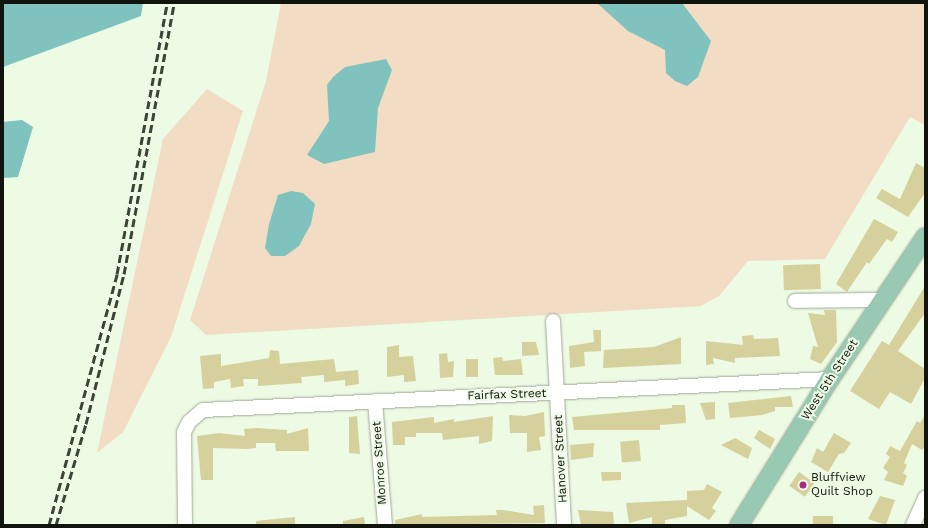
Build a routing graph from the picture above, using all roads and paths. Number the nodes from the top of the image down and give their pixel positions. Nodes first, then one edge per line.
1 (925, 237) edge
2 (882, 300) junction
3 (795, 301) dead end
4 (553, 320) dead end
5 (830, 379) junction
6 (557, 393) junction
7 (375, 401) junction
8 (925, 498) edge
9 (185, 525) edge
10 (385, 525) edge
11 (564, 525) edge
12 (739, 525) edge
13 (913, 525) edge

1 - 2 main road, West 5th Street
2 - 3 street
2 - 5 main road, West 5th Street
4 - 6 street, Hanover Street
5 - 6 street, Fairfax Street
5 - 12 main road, West 5th Street
6 - 7 street, Fairfax Street
6 - 11 street, Hanover Street
7 - 9 street, Fairfax Street
7 - 10 street, Monroe Street
8 - 13 street

